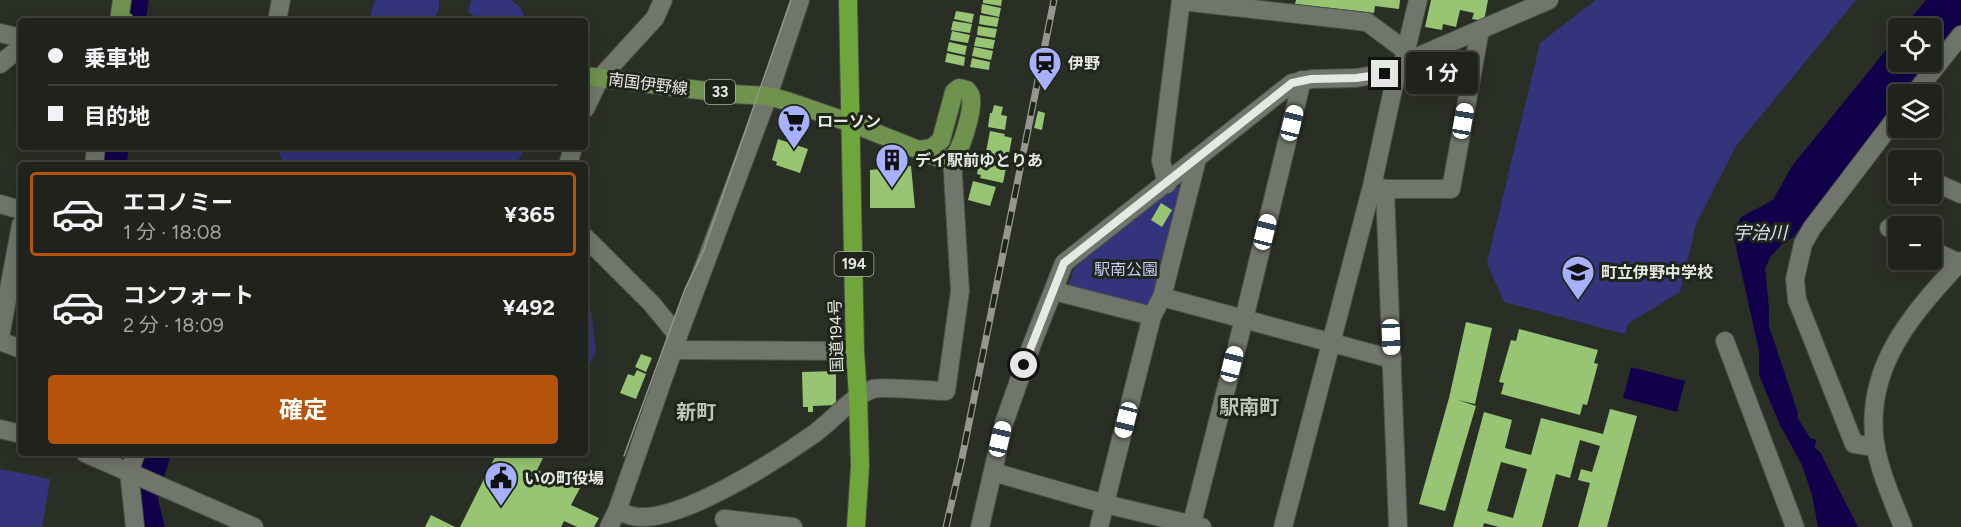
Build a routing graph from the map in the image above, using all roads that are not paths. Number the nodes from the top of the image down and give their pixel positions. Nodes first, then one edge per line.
1 (122, 0) edge
2 (281, 0) edge
3 (663, 0) edge
4 (800, 0) edge
5 (848, 0) edge
6 (1181, 0) edge
7 (1418, 0) edge
8 (1549, 0) edge
9 (119, 18) edge
10 (278, 18) edge
11 (1480, 30) junction
12 (0, 33) edge
13 (1961, 35) edge
14 (18, 38) edge
15 (18, 49) edge
16 (1402, 62) junction
17 (0, 64) edge
18 (592, 77) edge
19 (1302, 80) junction
20 (1922, 84) edge
21 (588, 95) edge
22 (768, 96) junction
23 (851, 123) junction
24 (1888, 128) edge
25 (919, 150) junction
26 (952, 158) junction
27 (1197, 159) junction
28 (1167, 184) junction
29 (1942, 186) edge
30 (1378, 188) junction
31 (1961, 195) edge
32 (0, 204) edge
33 (18, 209) edge
34 (588, 240) edge
35 (18, 241) edge
36 (1942, 254) edge
37 (588, 257) edge
38 (1960, 262) edge
39 (1054, 291) junction
40 (1162, 297) junction
41 (652, 304) junction
42 (1152, 316) junction
43 (1244, 319) junction
44 (0, 339) edge
45 (1725, 341) dead end
46 (1333, 342) junction
47 (675, 343) junction
48 (18, 348) edge
49 (855, 351) junction
50 (1392, 358) junction
51 (858, 396) junction
52 (0, 429) edge
53 (18, 433) edge
54 (1876, 447) junction
55 (92, 456) edge
56 (135, 456) edge
57 (129, 472) junction
58 (993, 472) junction
59 (1105, 504) junction
60 (613, 519) edge
61 (724, 519) dead end
62 (1195, 526) edge
63 (135, 527) edge
64 (254, 527) edge
65 (793, 527) edge
66 (856, 527) edge
67 (980, 527) edge
68 (1099, 527) edge
69 (1284, 527) edge
70 (1398, 527) edge
71 (1795, 527) edge
72 (1903, 527) edge

1 - 9 main road
2 - 10 street
3 - 18 street
4 - 22 street
5 - 23 highway, 国道194号 / 194
6 - 16 street
6 - 28 street
7 - 16 street
8 - 11 street
11 - 16 street
11 - 30 street
12 - 14 street
13 - 20 street
15 - 17 street
16 - 19 street
16 - 30 street
18 - 21 street
18 - 22 main road, 南国伊野線 / 33
19 - 27 street
19 - 43 street
22 - 23 main road, 南国伊野線 / 33
22 - 47 street
23 - 25 main road, 南国伊野線
23 - 49 highway, 国道194号 / 194
24 - 54 street
25 - 26 main road, 南国伊野線
25 - 26 main road
26 - 51 street
27 - 28 street
27 - 40 street
28 - 39 street
29 - 31 street
30 - 46 street
30 - 50 street
32 - 33 street
34 - 41 street
35 - 44 street
36 - 38 street
37 - 41 street
38 - 54 street
39 - 42 street
39 - 58 street
40 - 42 street
40 - 43 street
41 - 47 street
42 - 59 street
43 - 46 street
43 - 62 street
44 - 48 street
45 - 71 street
46 - 50 street
46 - 69 street
47 - 49 street
47 - 60 street
49 - 51 highway, 国道194号 / 194
50 - 70 street
51 - 60 street
51 - 66 highway, 国道194号 / 194
52 - 53 street
54 - 72 street
55 - 57 street
56 - 57 street
57 - 63 street
57 - 64 street
58 - 59 street
58 - 67 street
59 - 62 street
59 - 68 street
61 - 65 street

